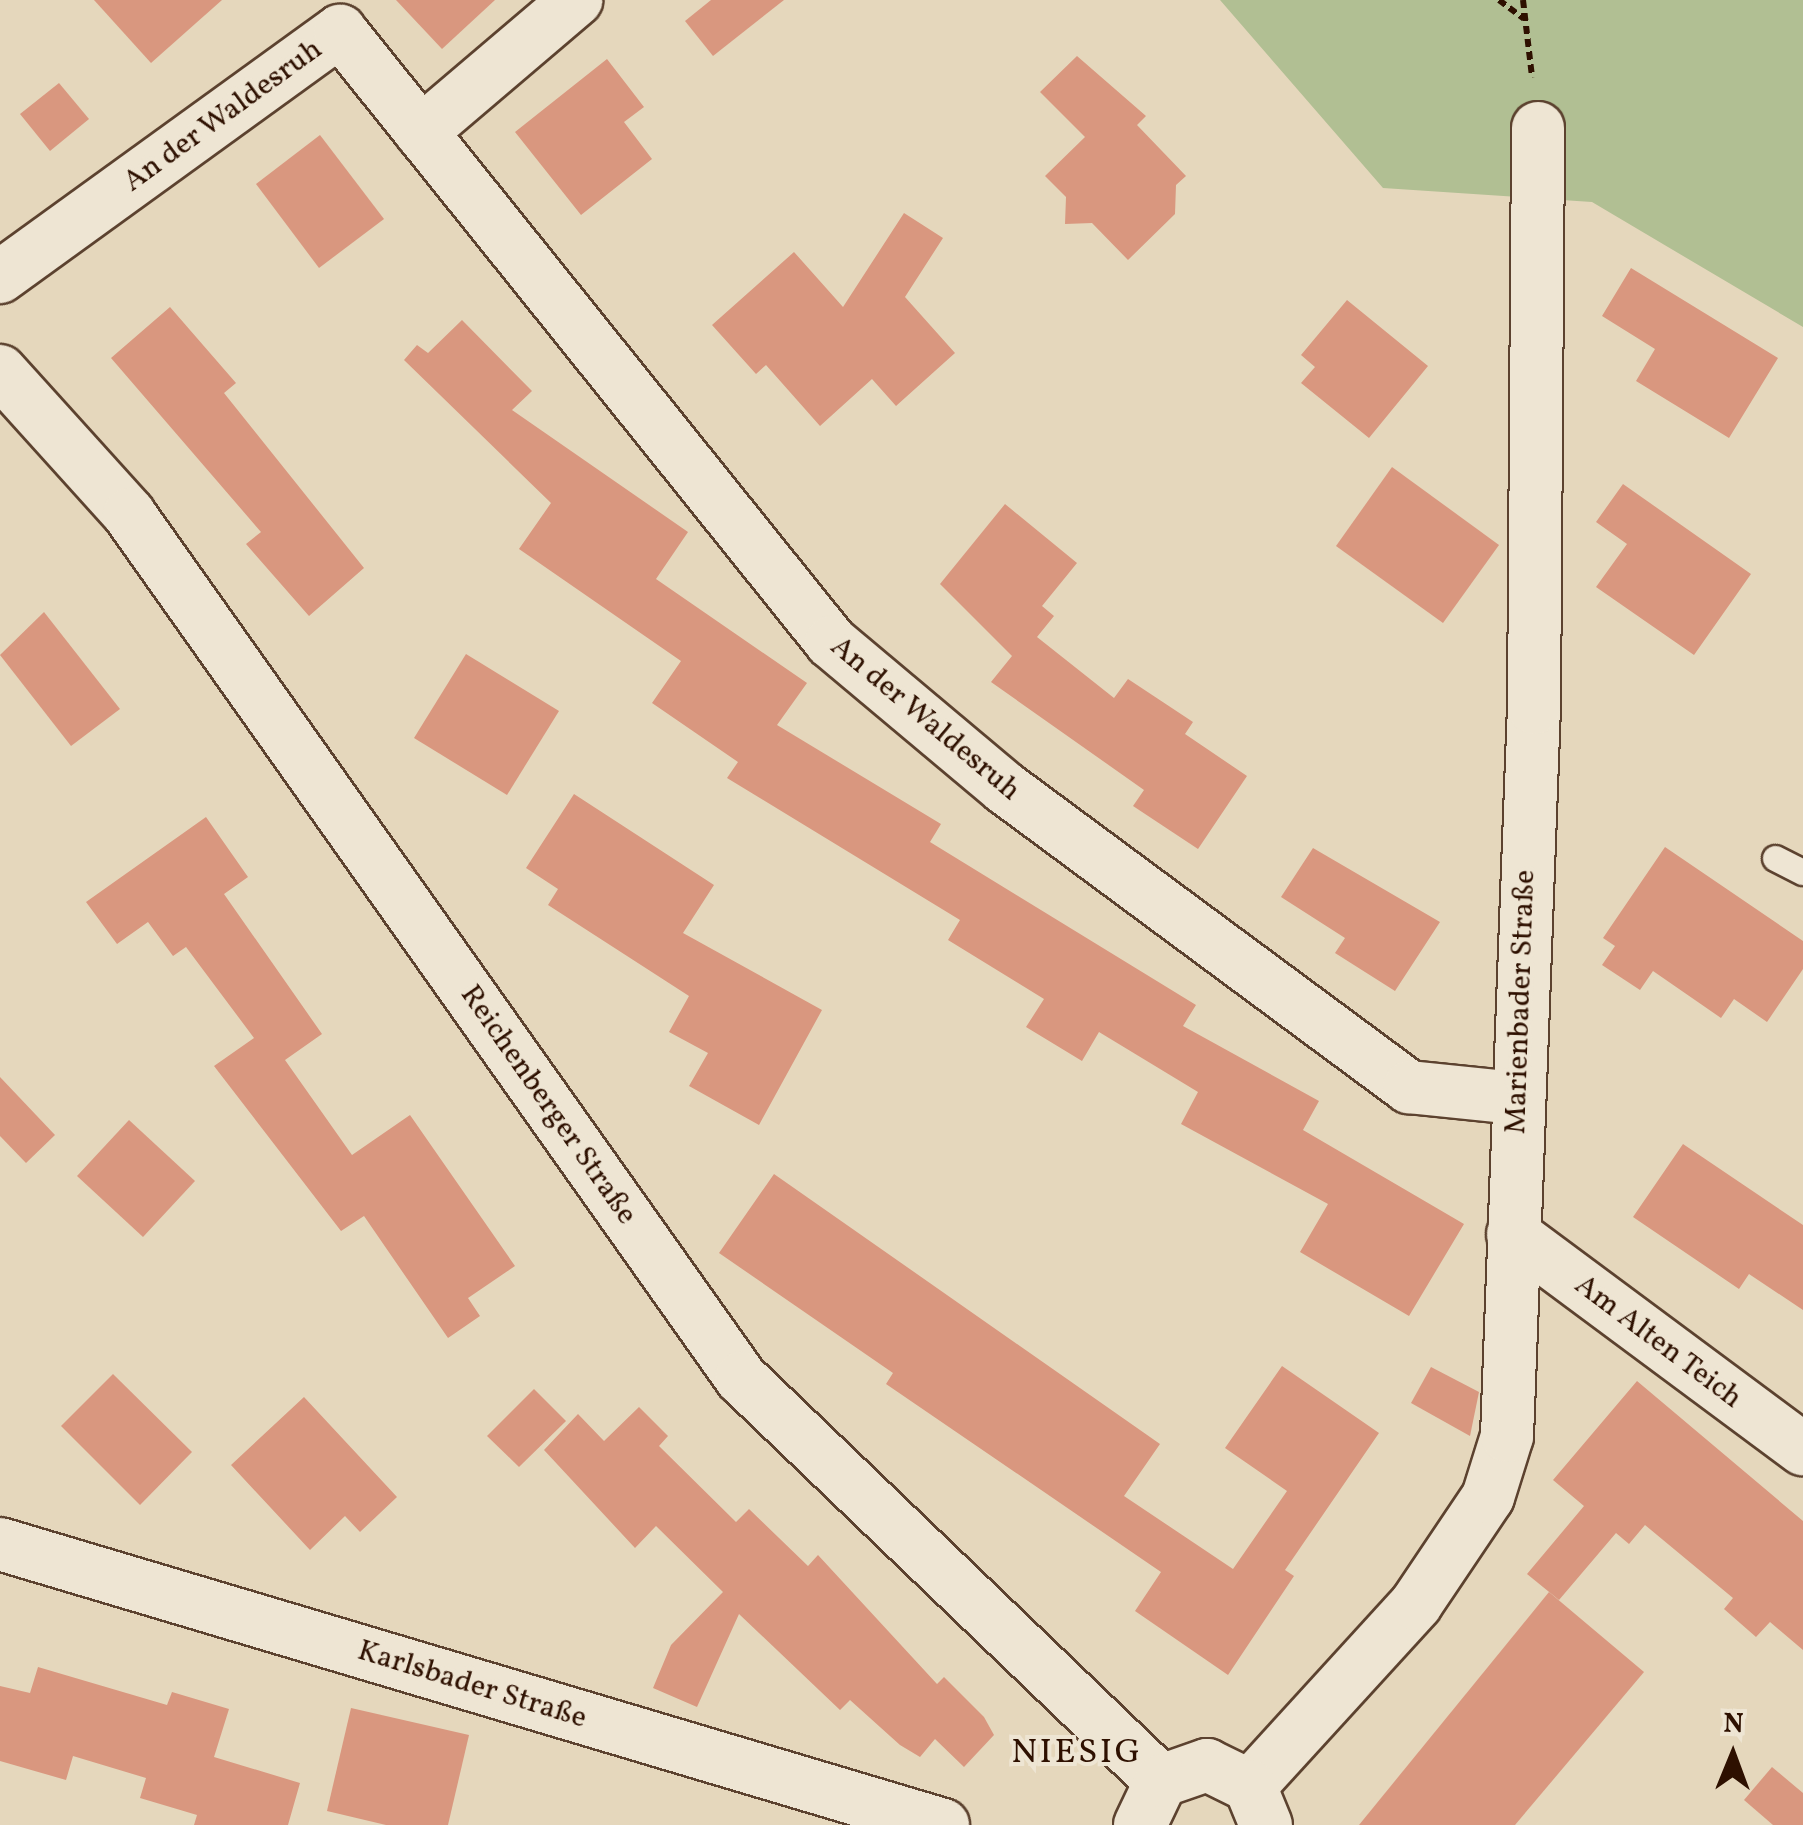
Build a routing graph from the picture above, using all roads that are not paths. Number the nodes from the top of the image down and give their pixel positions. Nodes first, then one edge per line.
1 (576, 0) edge
2 (1538, 128) road end
3 (422, 132) junction
4 (0, 277) edge
5 (0, 370) edge
6 (1775, 858) dead end
7 (1803, 872) edge
8 (1515, 1098) junction
9 (1513, 1234) junction
10 (1803, 1450) edge
11 (0, 1544) edge
12 (1150, 1803) edge
13 (1258, 1806) edge
14 (943, 1825) edge

1 - 3 street
2 - 8 street, Marienbader Straße
3 - 4 street, An der Waldesruh
3 - 8 street, An der Waldesruh
5 - 12 street, Reichenberger Straße
6 - 7 lane
8 - 9 street, Marienbader Straße
9 - 10 street, Am Alten Teich
9 - 13 street, Marienbader Straße
11 - 14 street, Karlsbader Straße
12 - 13 street

